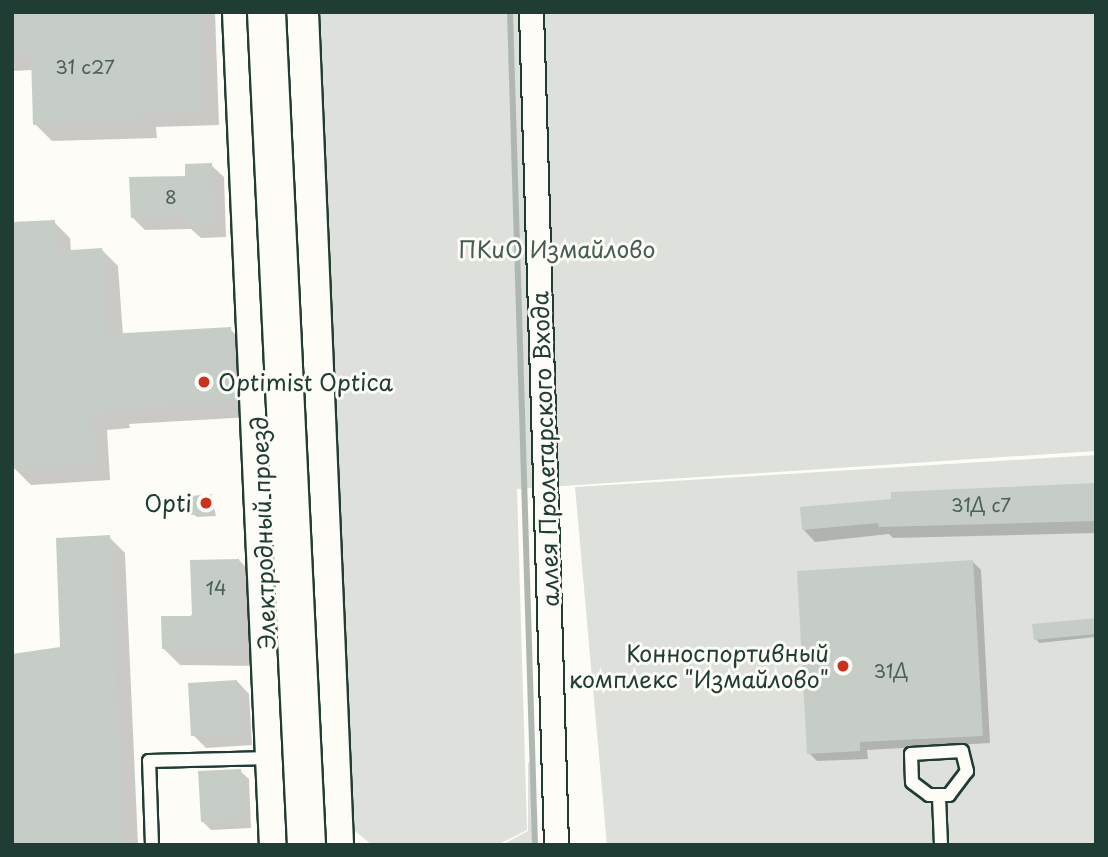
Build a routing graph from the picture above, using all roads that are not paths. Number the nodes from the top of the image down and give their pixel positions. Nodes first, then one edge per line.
1 (239, 12) edge
2 (266, 12) edge
3 (302, 12) edge
4 (531, 12) edge
5 (319, 362) junction
6 (257, 369) junction
7 (331, 728) junction
8 (271, 744) junction
9 (939, 797) junction
10 (152, 845) edge
11 (276, 845) edge
12 (306, 845) edge
13 (336, 845) edge
14 (556, 845) edge
15 (941, 845) edge

1 - 6 street, Электродный проезд
2 - 12 main road, bridge
3 - 5 street
4 - 14 street, аллея Пролетарского Входа
5 - 6 street
5 - 7 street
6 - 8 street, Электродный проезд
7 - 8 street
7 - 13 street
8 - 10 lane
8 - 11 street, Электродный проезд
9 - 9 lane
9 - 15 lane

